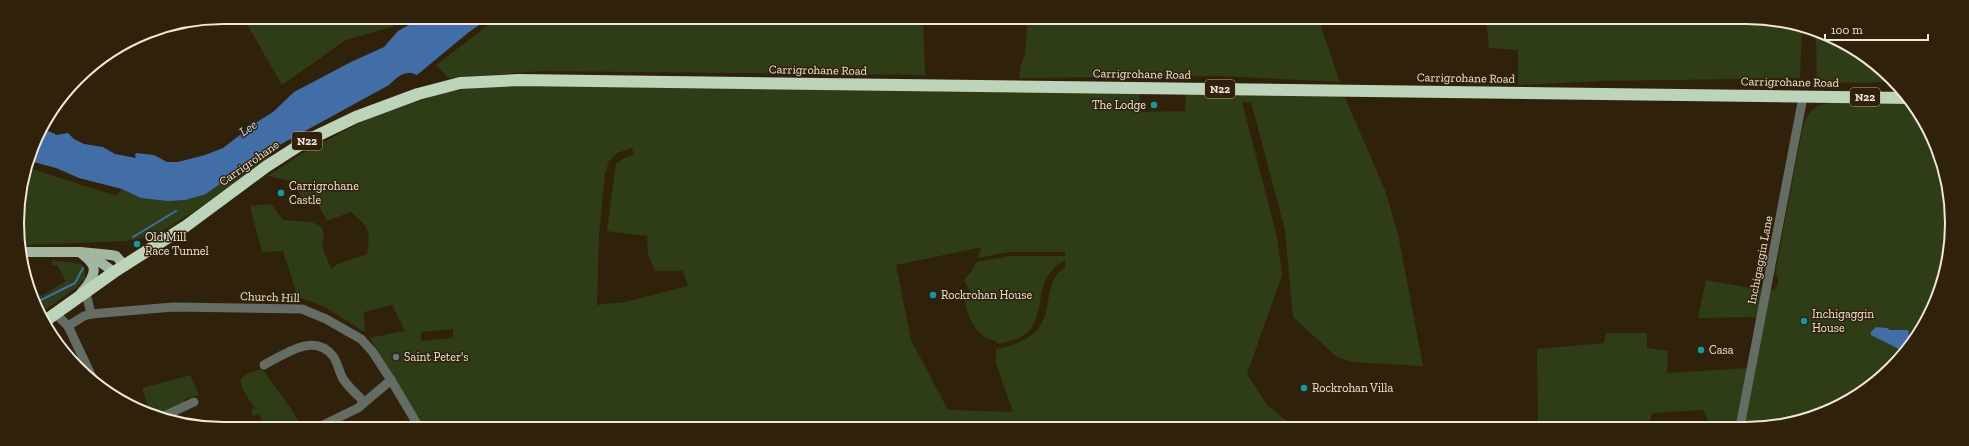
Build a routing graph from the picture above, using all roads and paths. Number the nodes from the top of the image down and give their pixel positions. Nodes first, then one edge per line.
1 (518, 80) joint
2 (1803, 96) junction
3 (1901, 98) edge
4 (26, 252) edge
5 (80, 252) junction
6 (125, 266) junction
7 (114, 272) junction
8 (86, 293) junction
9 (72, 303) junction
10 (56, 314) junction
11 (91, 314) junction
12 (49, 318) edge
13 (68, 326) junction
14 (264, 364) dead end
15 (89, 370) edge
16 (391, 380) junction
17 (194, 402) dead end
18 (364, 402) junction
19 (168, 414) edge
20 (329, 422) edge
21 (416, 422) edge
22 (1741, 422) edge

1 - 2 highway, Carrigrohane Road / N22
1 - 6 highway, Carrigrohane / N22
2 - 3 highway, Carrigrohane Road / N22
2 - 22 street, Inchigaggin Lane
4 - 5 main road
5 - 6 main road
5 - 7 main road
5 - 9 main road
6 - 7 highway, Carrigrohane / N22
7 - 8 highway, Carrigrohane / N22
8 - 9 highway, Carrigrohane / N22
8 - 11 street
9 - 10 highway, Carrigrohane / N22
10 - 12 highway, Carrigrohane / N22
10 - 13 street
11 - 13 street, Church Hill
11 - 16 street, Church Hill
13 - 15 street
14 - 18 street
16 - 18 street
16 - 21 street, Church Hill
17 - 19 street
18 - 20 street

